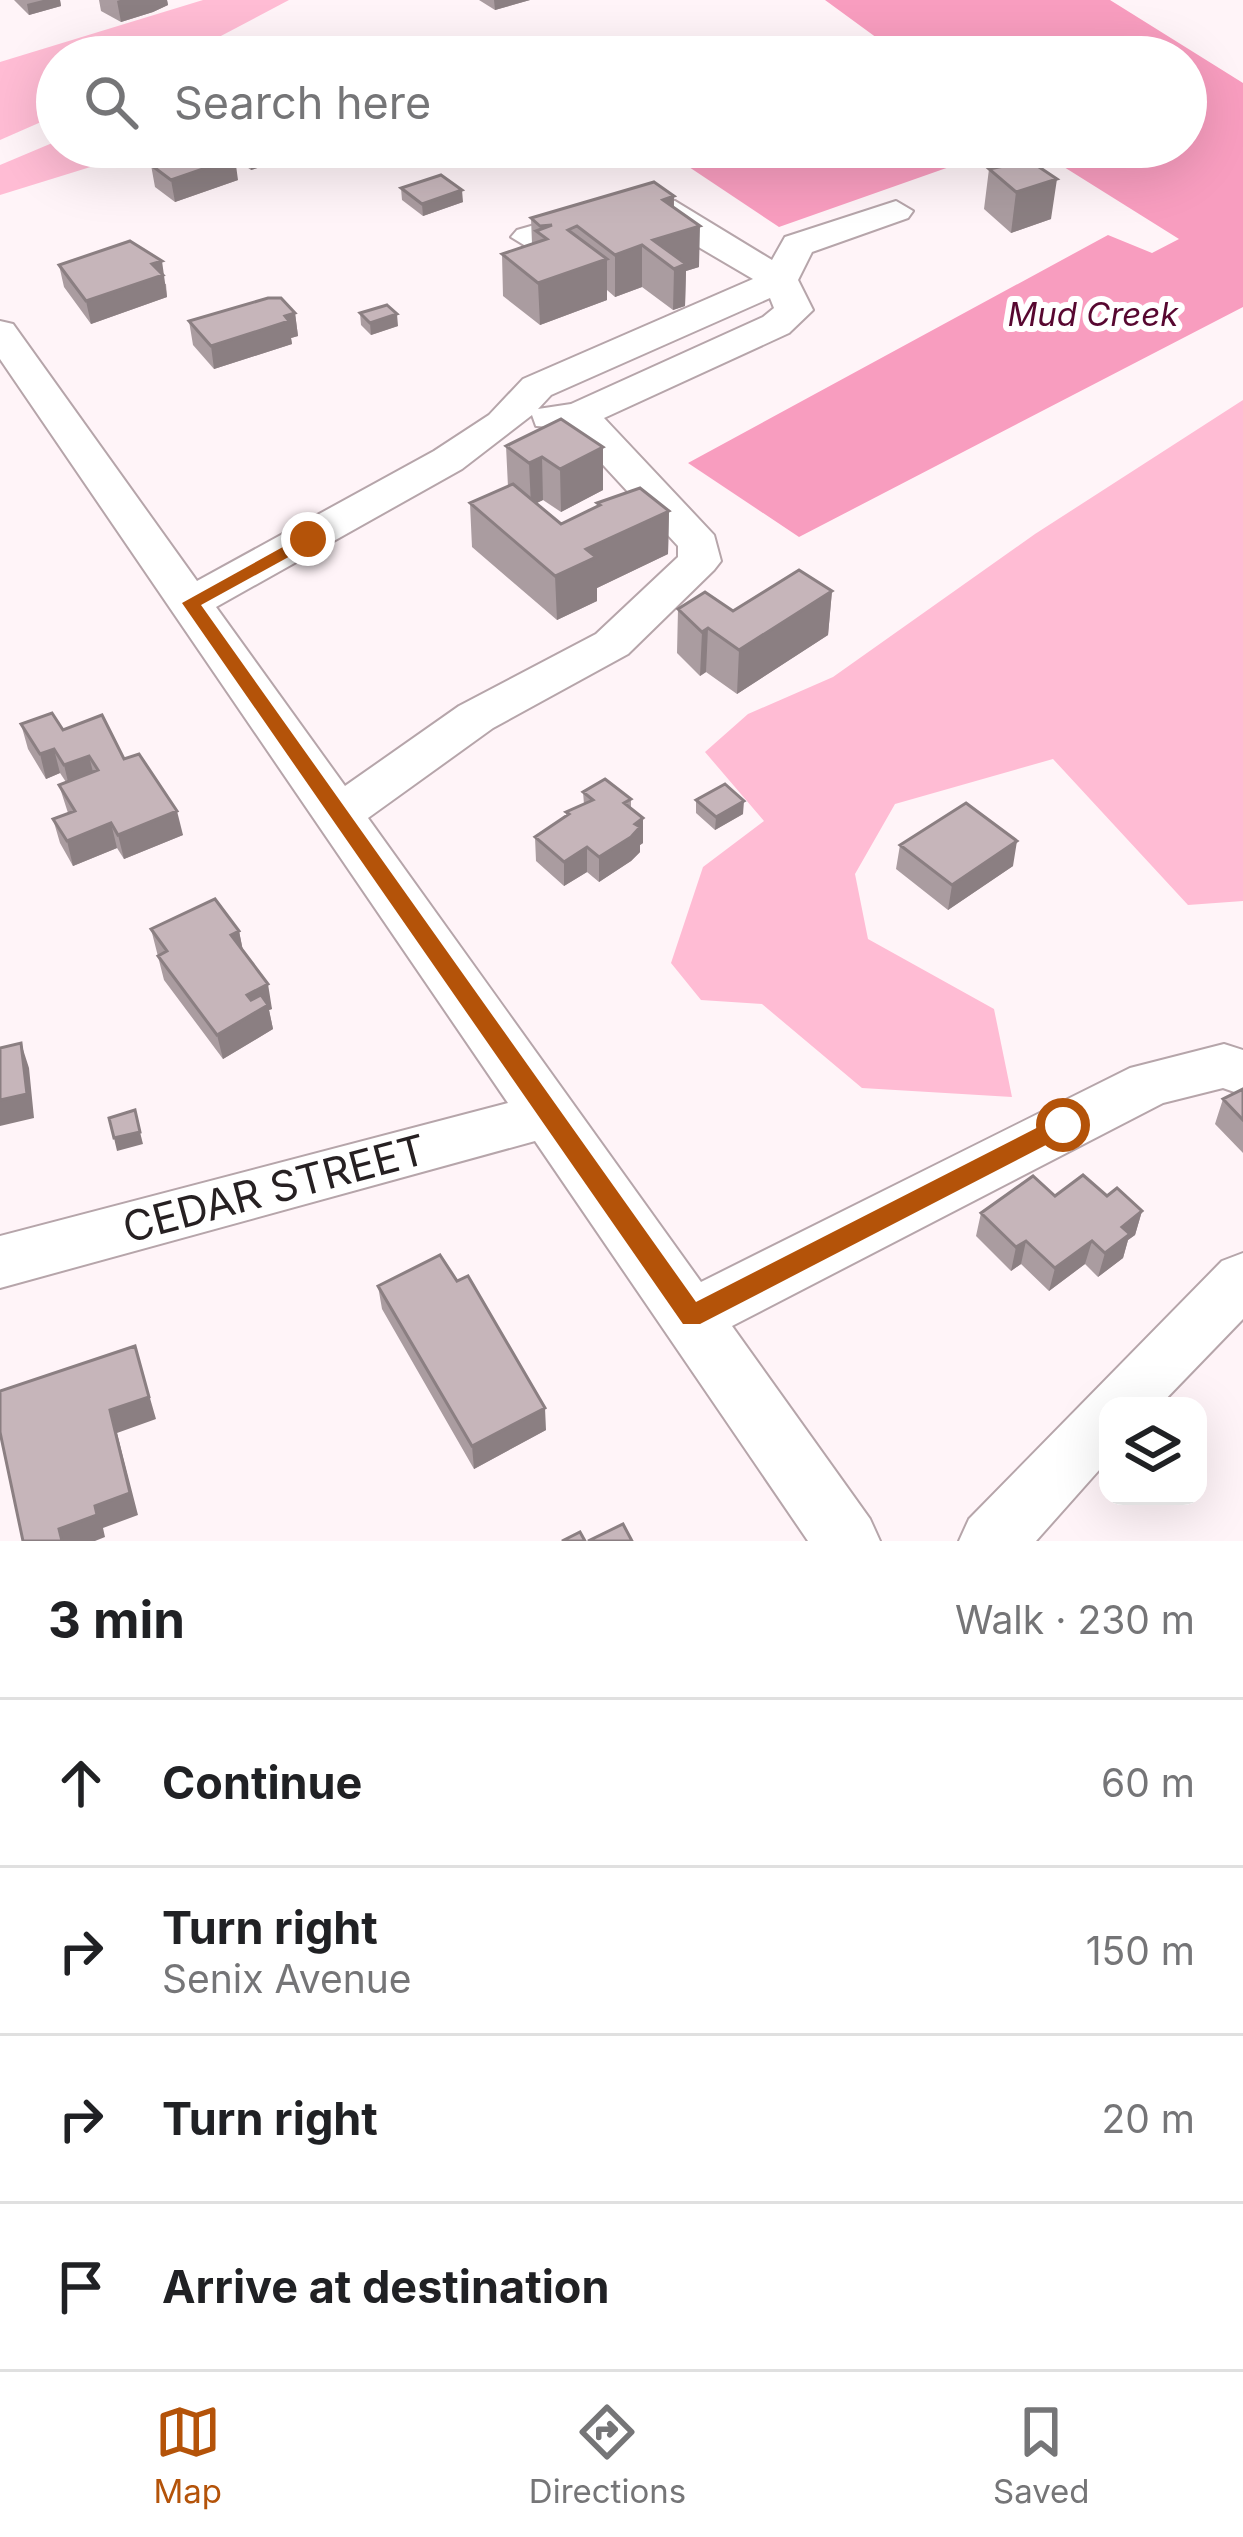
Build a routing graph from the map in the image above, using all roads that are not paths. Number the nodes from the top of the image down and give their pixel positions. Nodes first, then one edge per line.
1 (896, 211) dead end
2 (529, 237) edge
3 (780, 280) junction
4 (0, 332) edge
5 (579, 416) junction
6 (503, 423) junction
7 (190, 603) junction
8 (338, 815) junction
9 (1243, 1073) edge
10 (548, 1115) junction
11 (0, 1262) edge
12 (1243, 1280) edge
13 (692, 1316) junction
14 (1126, 1397) edge
15 (1099, 1425) edge
16 (847, 1541) edge
17 (992, 1541) edge

1 - 3 street
2 - 3 street
3 - 5 street
3 - 6 street
4 - 7 street
5 - 6 street
5 - 8 street
6 - 7 street
7 - 8 street
8 - 10 street
9 - 13 street
10 - 11 street, CEDAR STREET
10 - 13 street
12 - 14 street
13 - 16 street
15 - 17 street

